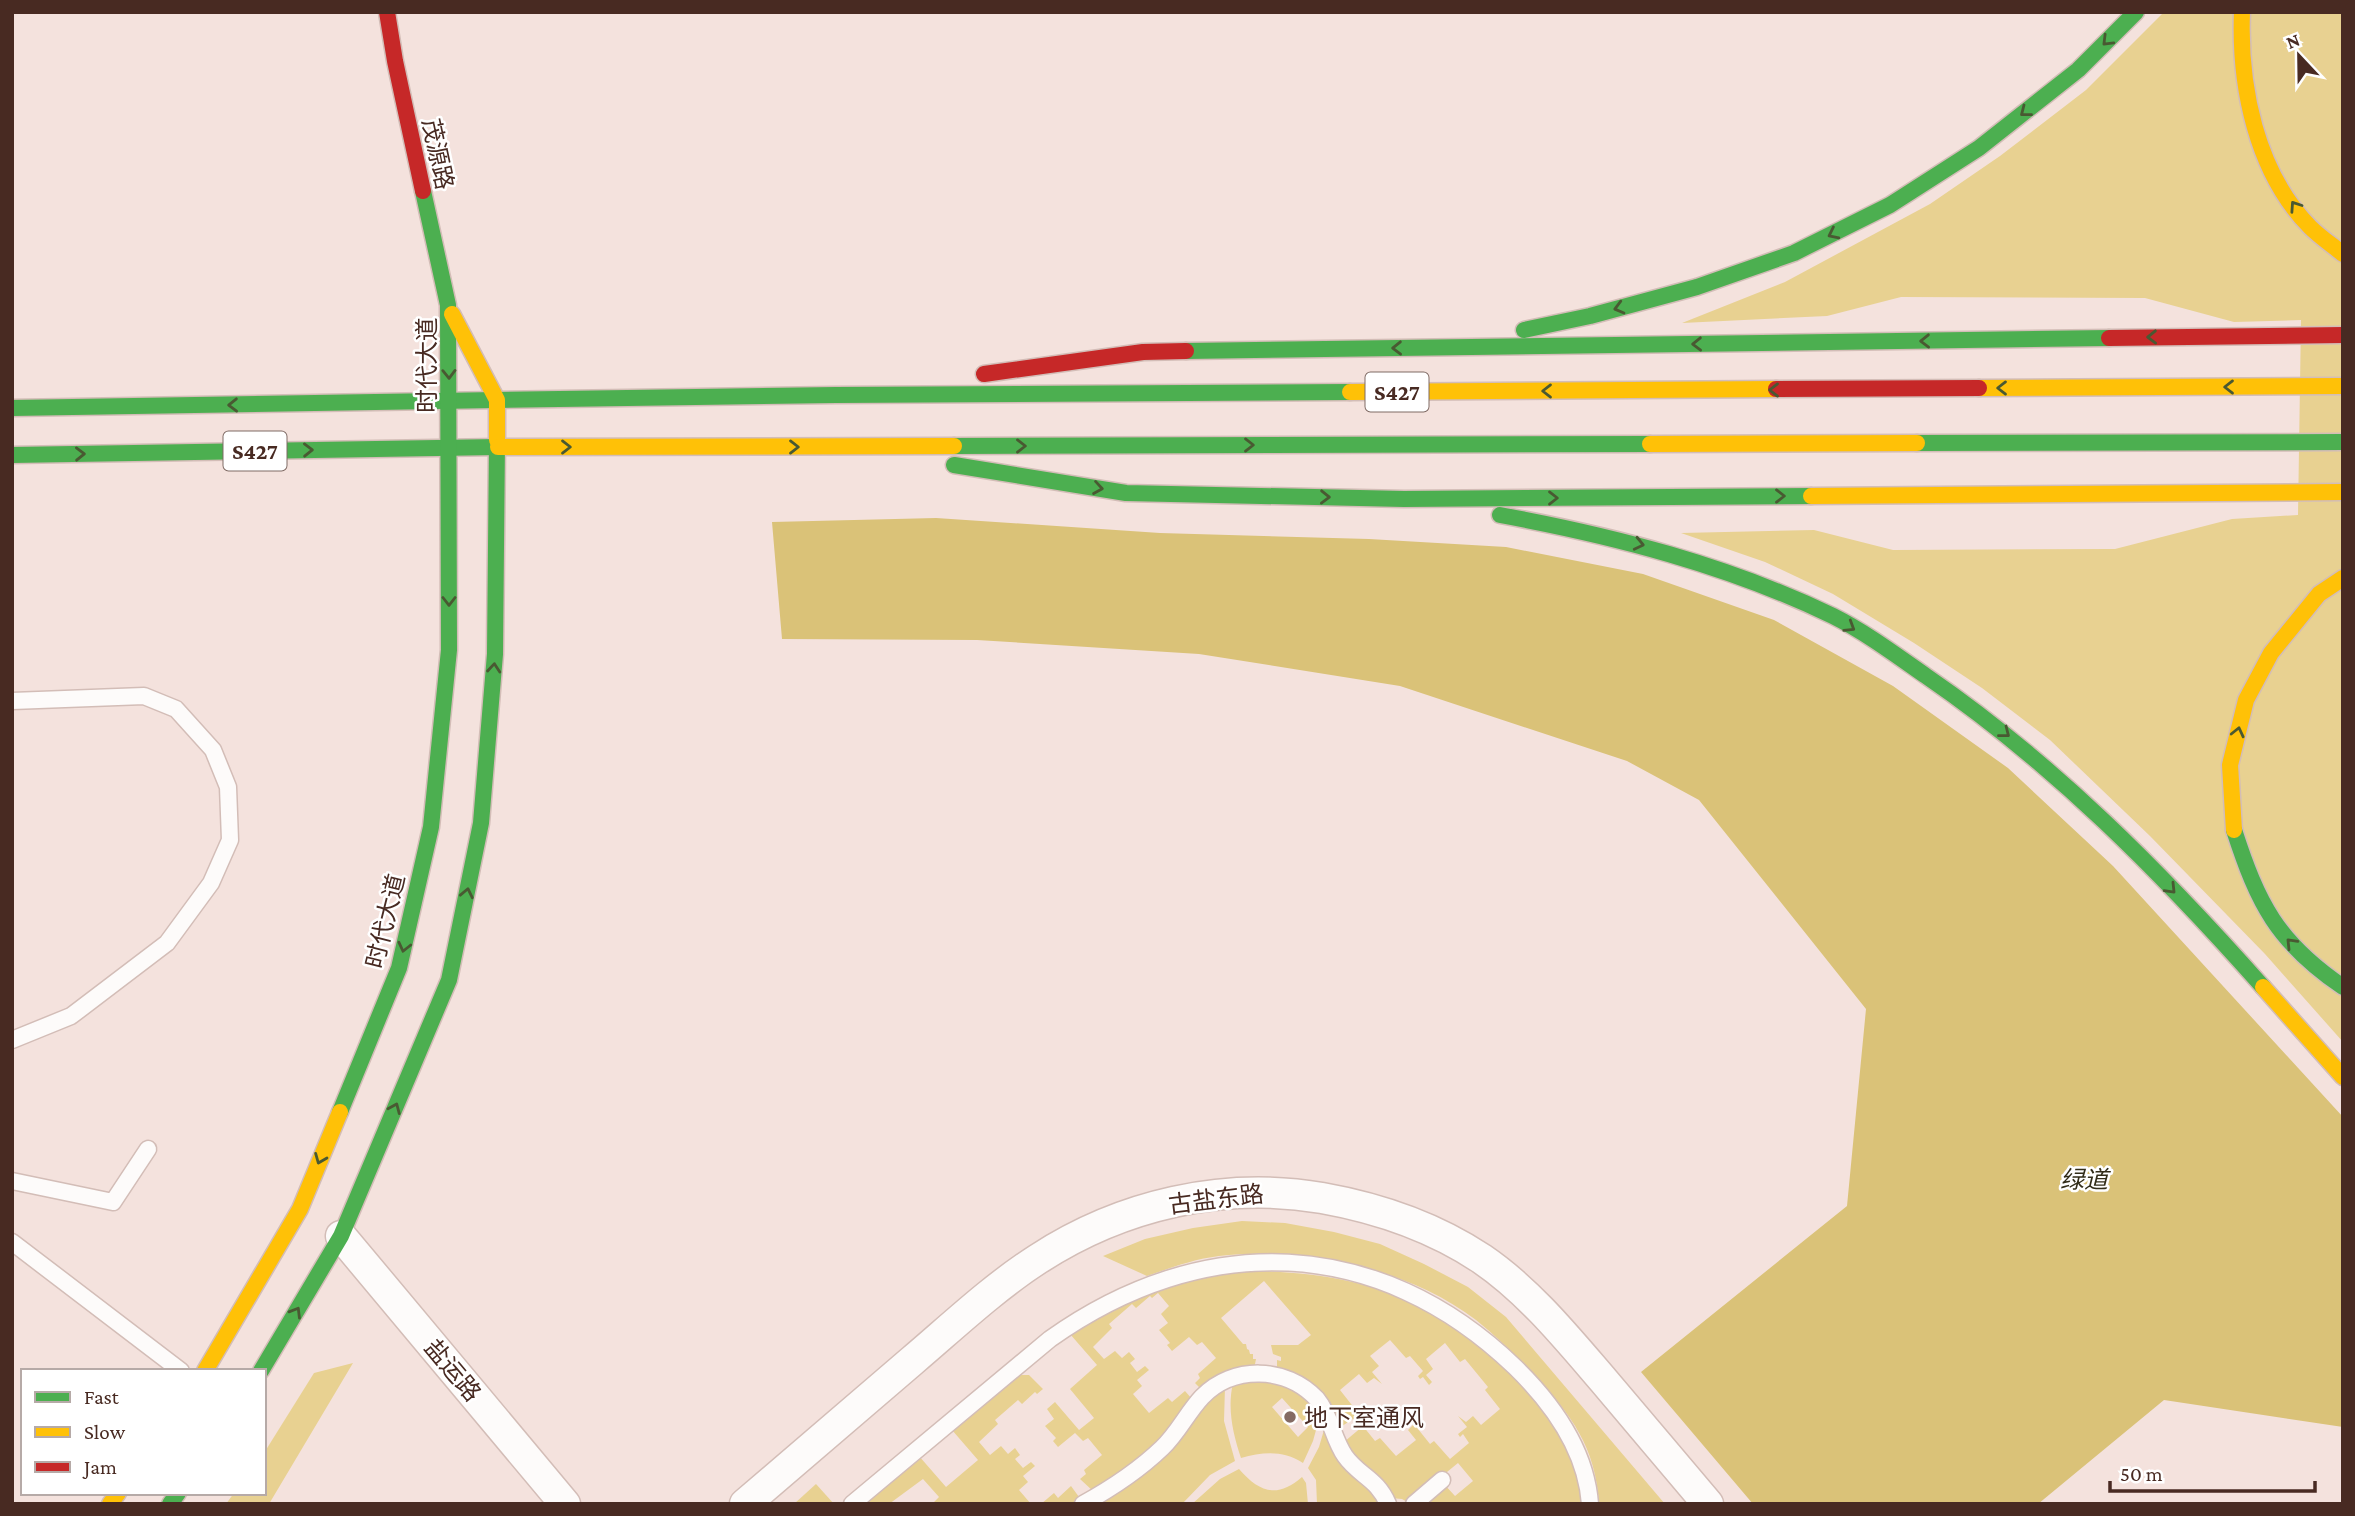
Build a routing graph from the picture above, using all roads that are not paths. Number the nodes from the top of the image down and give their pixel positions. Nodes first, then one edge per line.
1 (387, 12) edge
2 (2136, 12) edge
3 (2242, 12) edge
4 (2343, 254) edge
5 (448, 305) junction
6 (2343, 335) edge
7 (1436, 348) junction
8 (2343, 386) edge
9 (836, 395) junction
10 (497, 400) junction
11 (449, 402) junction
12 (12, 408) edge
13 (2343, 442) edge
14 (498, 447) junction
15 (837, 447) junction
16 (450, 448) junction
17 (12, 455) edge
18 (2343, 492) edge
19 (1404, 499) junction
20 (2343, 578) edge
21 (12, 701) edge
22 (2343, 987) edge
23 (12, 1040) edge
24 (2343, 1077) edge
25 (149, 1149) dead end
26 (12, 1181) edge
27 (341, 1236) junction
28 (12, 1242) edge
29 (178, 1369) edge
30 (206, 1369) edge
31 (262, 1369) edge
32 (1442, 1480) dead end
33 (565, 1504) edge
34 (745, 1504) edge
35 (852, 1504) edge
36 (1083, 1504) edge
37 (1388, 1504) edge
38 (1413, 1504) edge
39 (1590, 1504) edge
40 (1708, 1504) edge

1 - 5 main road, 茂源路
2 -> 7 main road
4 -> 3 main road
5 - 10 main road, 时代大道
5 -> 11 main road, 时代大道
6 -> 7 main road
7 -> 9 main road
8 -> 9 main road, S427
9 - 10 main road, S427
10 - 11 main road, S427
10 - 14 main road, 时代大道
11 -> 12 main road, S427
11 - 16 main road, 时代大道
15 -> 13 main road, S427
14 -> 15 main road, S427
14 - 16 main road, S427
27 -> 14 main road, 时代大道
15 -> 19 main road
17 -> 16 main road, S427
16 -> 30 main road, 时代大道
19 -> 18 main road
19 -> 24 main road
22 -> 20 main road
21 - 23 lane
25 - 26 lane
31 -> 27 main road, 时代大道
27 - 33 street, 盐运路
28 - 29 lane
32 - 38 lane
34 - 40 street, 古盐东路
35 - 39 lane
36 - 37 lane

